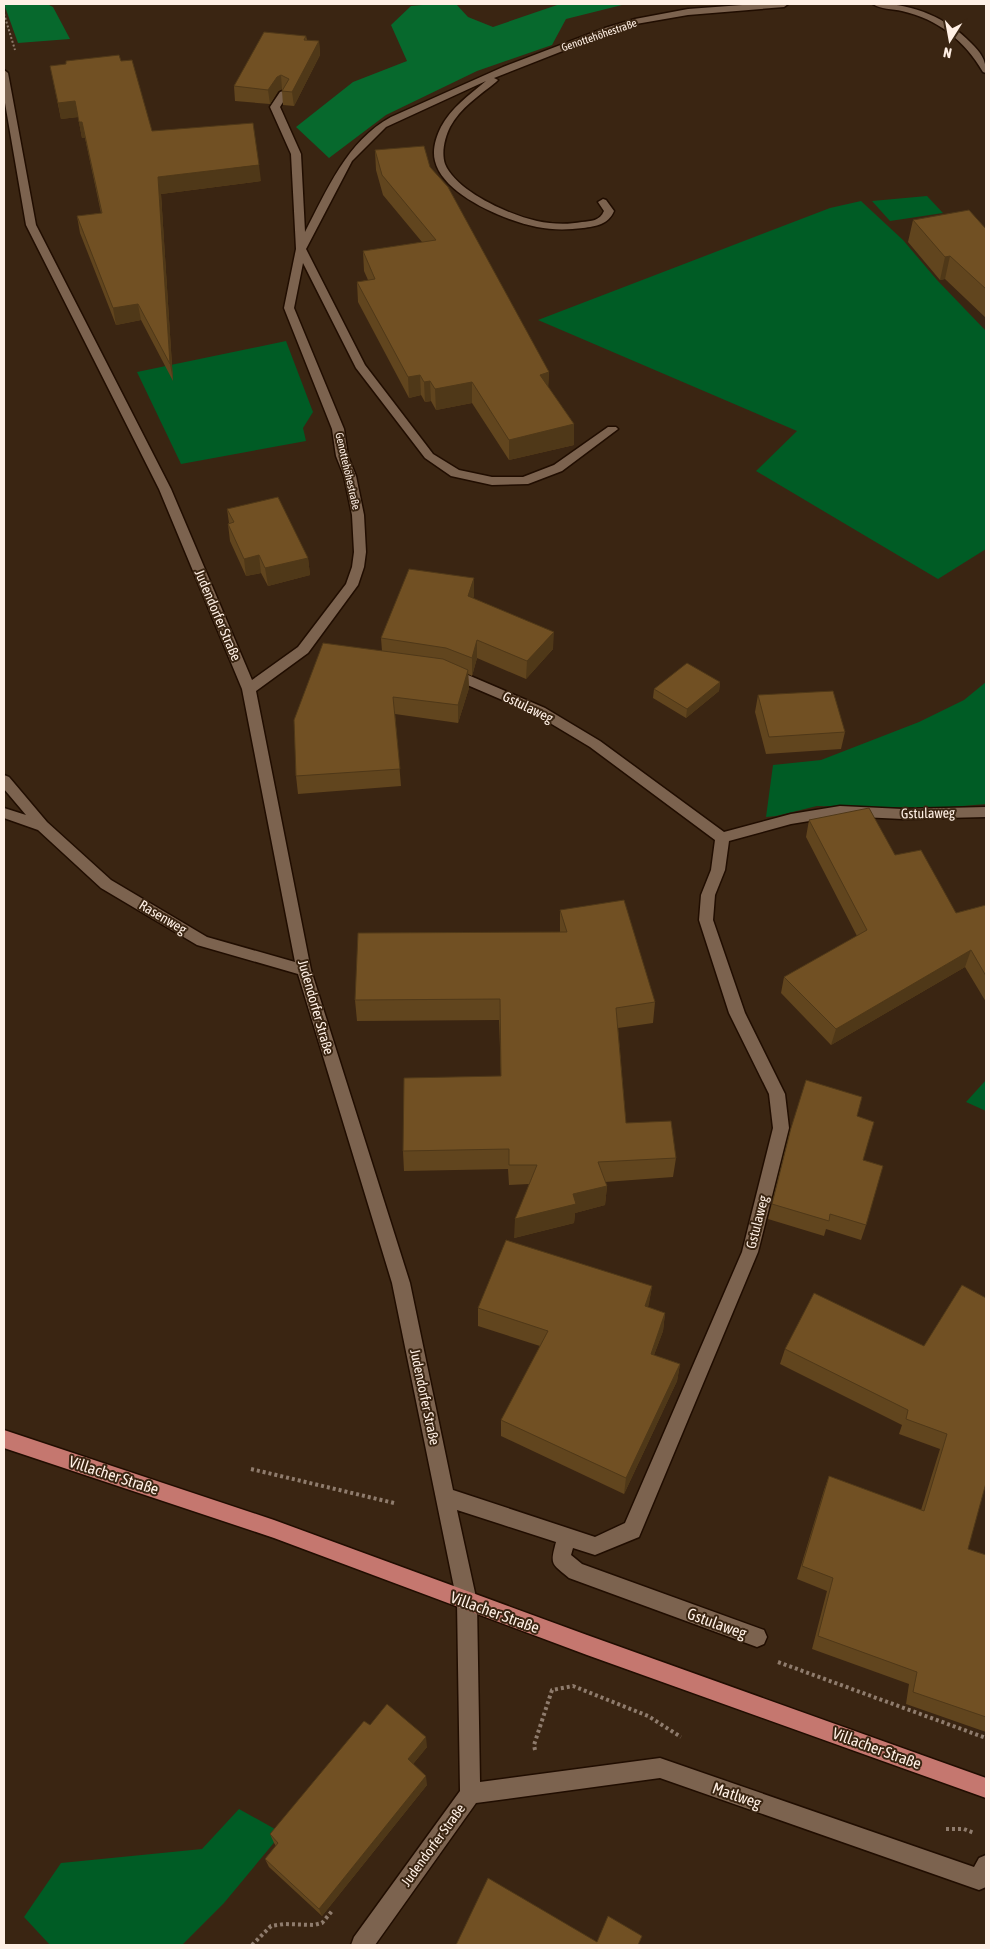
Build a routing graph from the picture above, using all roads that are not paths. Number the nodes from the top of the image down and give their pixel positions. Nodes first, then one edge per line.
1 (784, 4) edge
2 (878, 4) edge
3 (506, 69) junction
4 (986, 70) edge
5 (4, 73) edge
6 (283, 94) edge
7 (602, 202) dead end
8 (301, 249) junction
9 (612, 429) dead end
10 (303, 650) junction
11 (320, 653) edge
12 (438, 669) edge
13 (249, 689) junction
14 (4, 780) edge
15 (986, 812) edge
16 (4, 813) edge
17 (43, 826) junction
18 (722, 838) junction
19 (304, 970) junction
20 (4, 1438) edge
21 (446, 1497) junction
22 (567, 1537) junction
23 (467, 1602) junction
24 (757, 1637) dead end
25 (986, 1788) edge
26 (470, 1794) junction
27 (986, 1865) edge
28 (362, 1945) edge

1 - 3 street, Genottehöhestraße
2 - 4 street
3 - 7 street, Genottehöhestraße
3 - 8 street, Genottehöhestraße
5 - 13 street, Judendorfer Straße
6 - 8 street, Genottehöhestraße
8 - 9 street, Genottehöhestraße
8 - 10 street, Genottehöhestraße
10 - 11 street
10 - 13 street, Genottehöhestraße
12 - 18 street, Gstulaweg
13 - 19 street, Judendorfer Straße
14 - 17 street, Rasenweg
15 - 18 street, Gstulaweg
16 - 17 street, Rasenweg
17 - 19 street, Rasenweg
18 - 22 street, Gstulaweg
19 - 21 street, Judendorfer Straße
20 - 23 main road, Villacher Straße
21 - 22 street, Gstulaweg
21 - 23 street, Judendorfer Straße
22 - 24 street, Gstulaweg
23 - 25 main road, Villacher Straße
23 - 26 street, Judendorfer Straße
26 - 27 street, Matlweg
26 - 28 street, Judendorfer Straße

